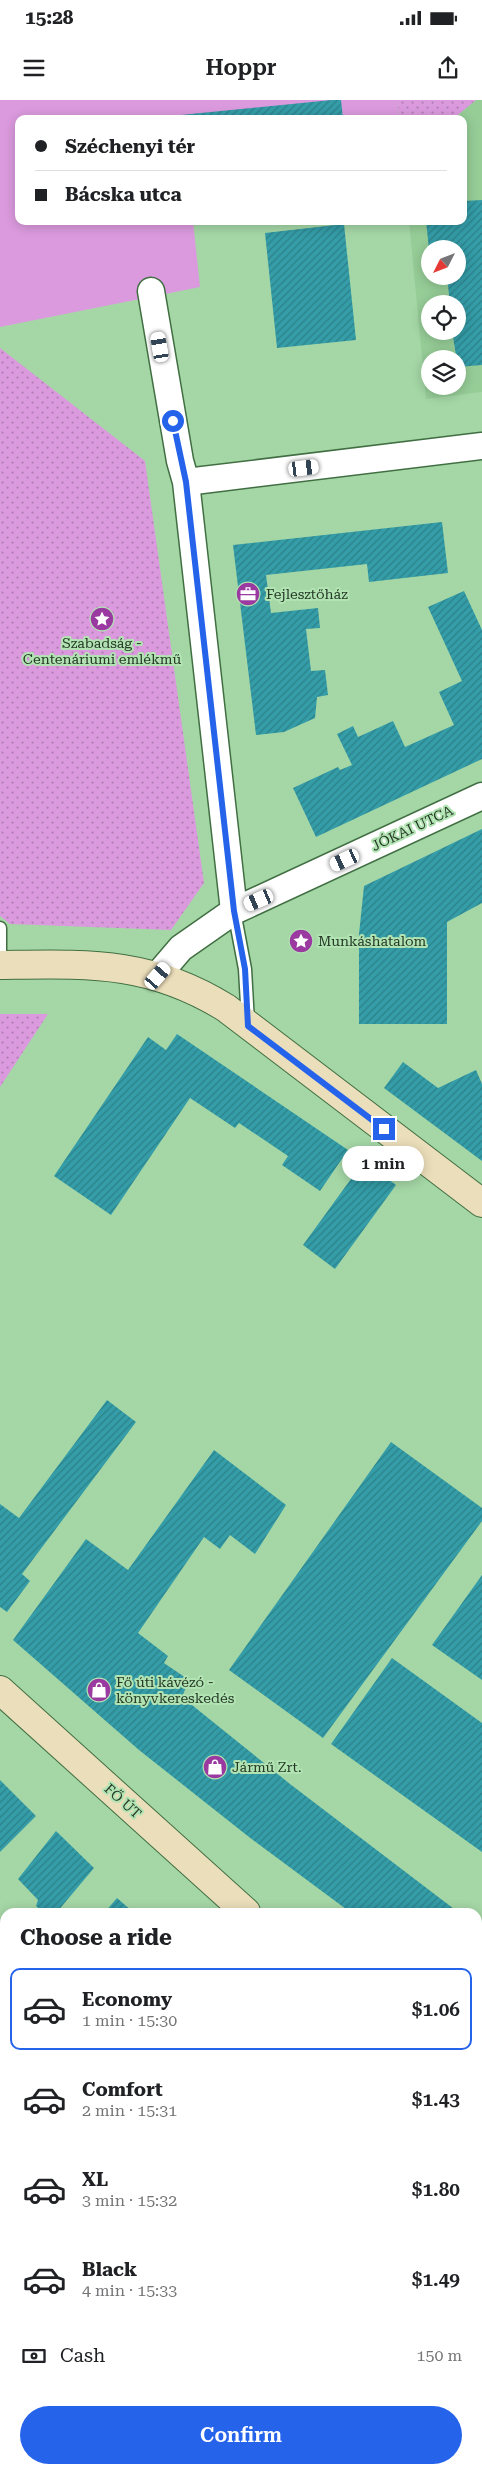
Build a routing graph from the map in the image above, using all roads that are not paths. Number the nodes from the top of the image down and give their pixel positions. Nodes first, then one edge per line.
1 (151, 291) dead end
2 (482, 446) edge
3 (186, 482) junction
4 (482, 796) edge
5 (234, 911) junction
6 (0, 928) edge
7 (0, 965) edge
8 (158, 976) junction
9 (248, 1026) junction
10 (482, 1203) edge
11 (0, 1690) edge
12 (242, 1908) edge

1 - 3 street
2 - 3 street
3 - 5 street
4 - 5 street, JÓKAI UTCA
5 - 8 street, JÓKAI UTCA
5 - 9 lane
6 - 7 lane
7 - 8 street
8 - 9 street
9 - 10 street
11 - 12 street, FŐ ÚT

